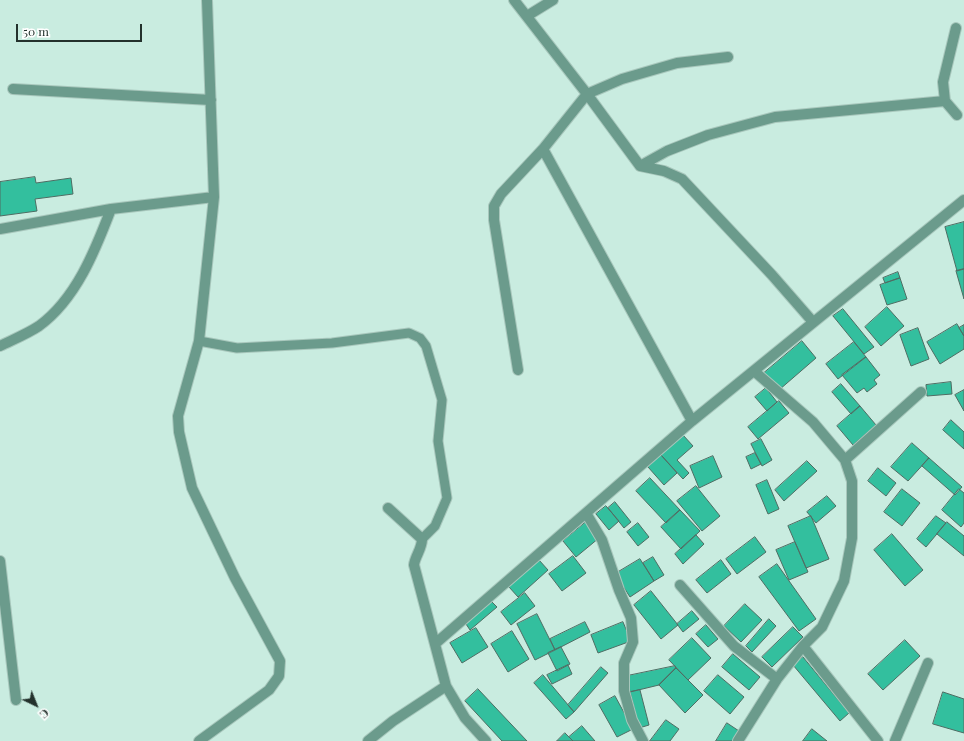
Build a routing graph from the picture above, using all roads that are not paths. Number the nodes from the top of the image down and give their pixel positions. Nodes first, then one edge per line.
1 (207, 0) edge
2 (514, 0) edge
3 (553, 0) edge
4 (528, 16) junction
5 (956, 28) dead end
6 (728, 57) dead end
7 (13, 89) dead end
8 (587, 94) junction
9 (211, 100) junction
10 (945, 100) junction
11 (957, 115) dead end
12 (543, 150) junction
13 (640, 166) junction
14 (214, 198) junction
15 (964, 200) edge
16 (111, 209) junction
17 (0, 229) edge
18 (813, 322) junction
19 (199, 341) junction
20 (0, 346) edge
21 (518, 370) dead end
22 (754, 371) junction
23 (921, 392) dead end
24 (692, 421) junction
25 (845, 460) junction
26 (388, 508) dead end
27 (586, 513) junction
28 (422, 539) junction
29 (0, 561) edge
30 (680, 585) dead end
31 (436, 643) junction
32 (803, 646) junction
33 (928, 663) dead end
34 (777, 679) junction
35 (446, 686) junction
36 (16, 700) dead end
37 (199, 741) edge
38 (368, 741) edge
39 (486, 741) edge
40 (643, 741) edge
41 (738, 741) edge
42 (878, 741) edge
43 (895, 741) edge

1 - 9 street
2 - 4 street
3 - 4 street
4 - 8 street
5 - 10 street
6 - 8 street
7 - 9 street
8 - 12 street
8 - 13 street
9 - 14 street
10 - 11 street
10 - 13 street
12 - 21 street
12 - 24 street
13 - 18 street
14 - 16 street
14 - 19 street
15 - 18 street
16 - 17 street
16 - 20 street
18 - 22 street
19 - 28 lane
19 - 37 street
22 - 24 street
22 - 25 street
23 - 25 street
24 - 27 street
25 - 32 street
26 - 28 street
27 - 31 street
27 - 40 street
28 - 31 street
29 - 36 street
30 - 34 street
31 - 35 street
32 - 34 street
32 - 42 street
33 - 43 street
34 - 41 street
35 - 38 street
35 - 39 street

